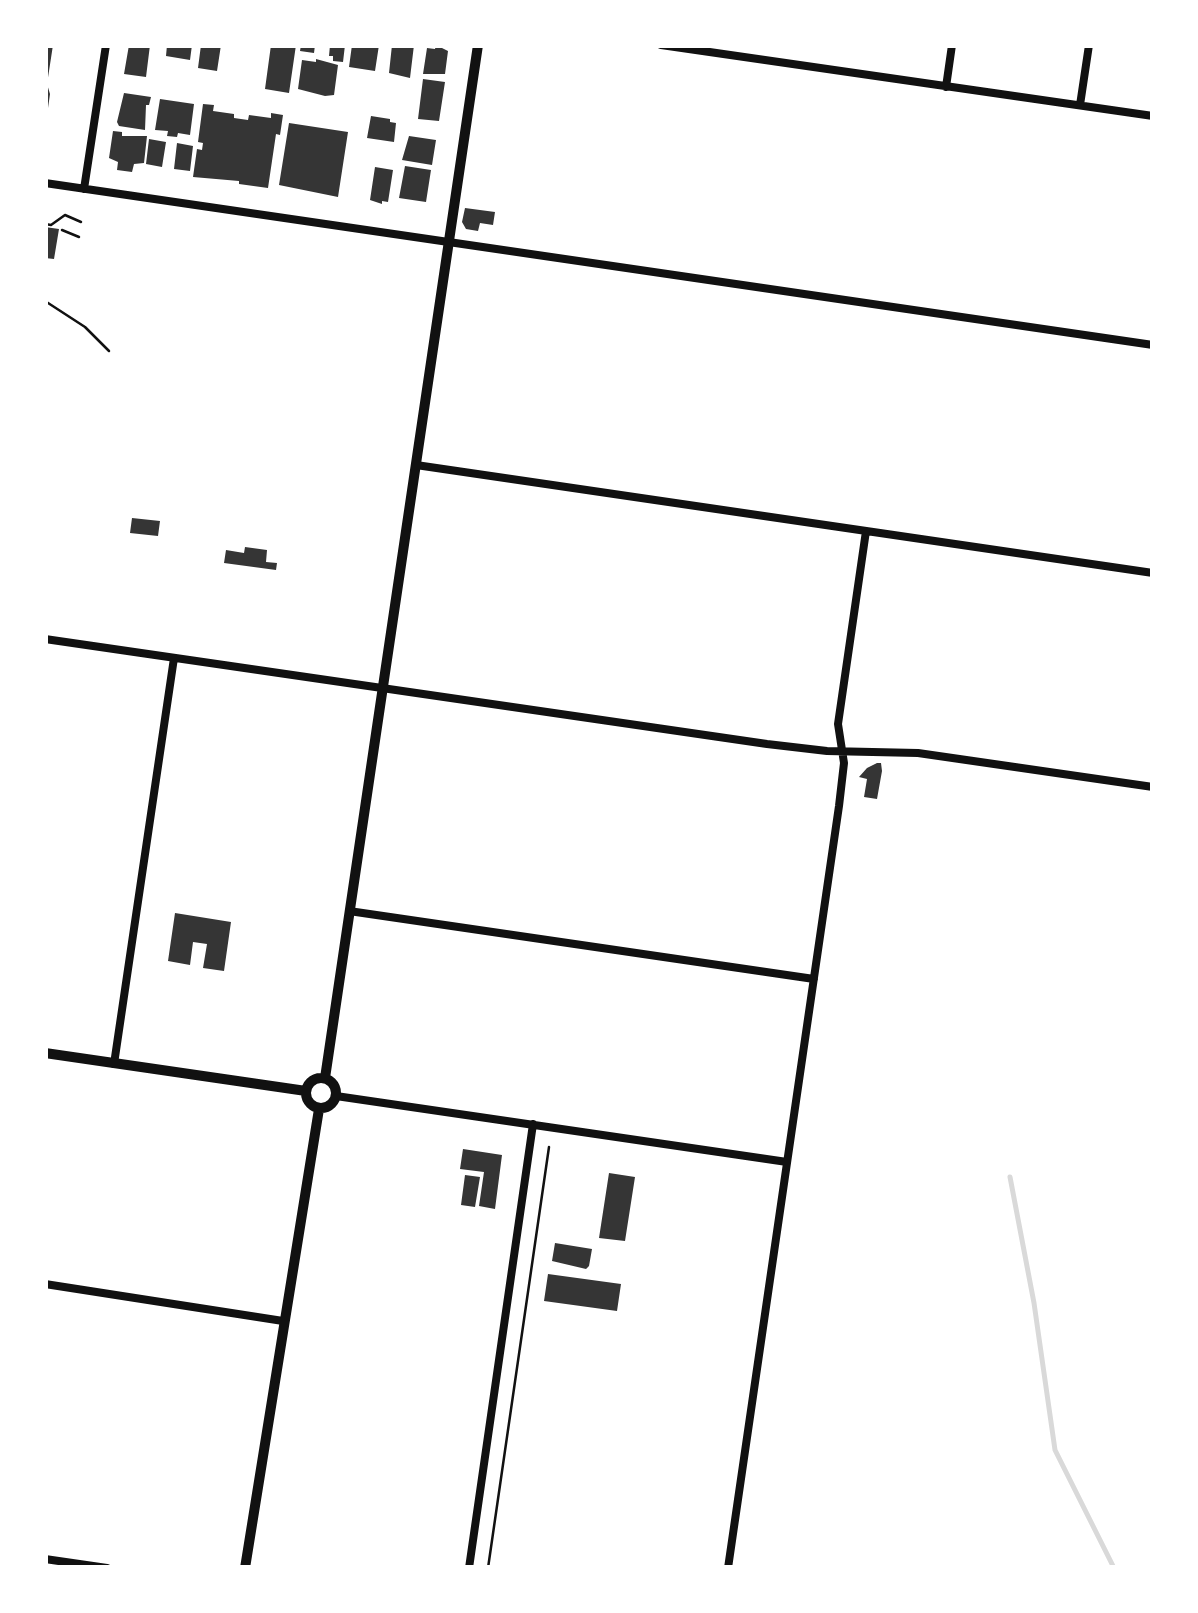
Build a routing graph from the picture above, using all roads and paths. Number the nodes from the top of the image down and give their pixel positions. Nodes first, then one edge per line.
1 (106, 45) edge
2 (478, 45) edge
3 (661, 45) edge
4 (952, 45) edge
5 (1089, 45) edge
6 (946, 86) junction
7 (1080, 106) junction
8 (1153, 116) edge
9 (45, 183) edge
10 (84, 189) junction
11 (81, 222) dead end
12 (45, 224) edge
13 (62, 230) dead end
14 (79, 237) dead end
15 (448, 242) junction
16 (45, 301) edge
17 (1153, 344) edge
18 (109, 351) dead end
19 (416, 465) junction
20 (866, 531) junction
21 (1153, 573) edge
22 (45, 639) edge
23 (174, 658) junction
24 (382, 688) junction
25 (842, 751) junction
26 (1153, 787) edge
27 (350, 911) junction
28 (814, 979) junction
29 (45, 1054) edge
30 (114, 1064) junction
31 (325, 1078) junction
32 (306, 1091) junction
33 (336, 1096) junction
34 (320, 1108) junction
35 (533, 1124) junction
36 (549, 1148) dead end
37 (787, 1162) junction
38 (45, 1284) edge
39 (284, 1320) junction
40 (45, 1558) edge
41 (107, 1568) edge
42 (245, 1568) edge
43 (469, 1568) edge
44 (488, 1568) edge
45 (728, 1568) edge

1 - 10 street
2 - 15 street
3 - 6 street
4 - 6 street
5 - 7 street
6 - 7 street
7 - 8 street
9 - 10 street
10 - 15 street
11 - 12 path
13 - 14 path
15 - 17 street
15 - 19 street
16 - 18 path
19 - 20 street
19 - 24 street
20 - 21 street
20 - 25 street
22 - 23 street
23 - 24 street
23 - 30 street
24 - 25 street
24 - 27 street
25 - 26 street
25 - 28 street
27 - 28 street
27 - 31 street
28 - 37 street
29 - 30 street
30 - 32 street
31 - 32 street
31 - 33 street
32 - 34 street
33 - 34 street
33 - 35 street
34 - 39 street
35 - 37 street
35 - 43 street
36 - 44 path
37 - 45 street
38 - 39 street
39 - 42 street
40 - 41 street

